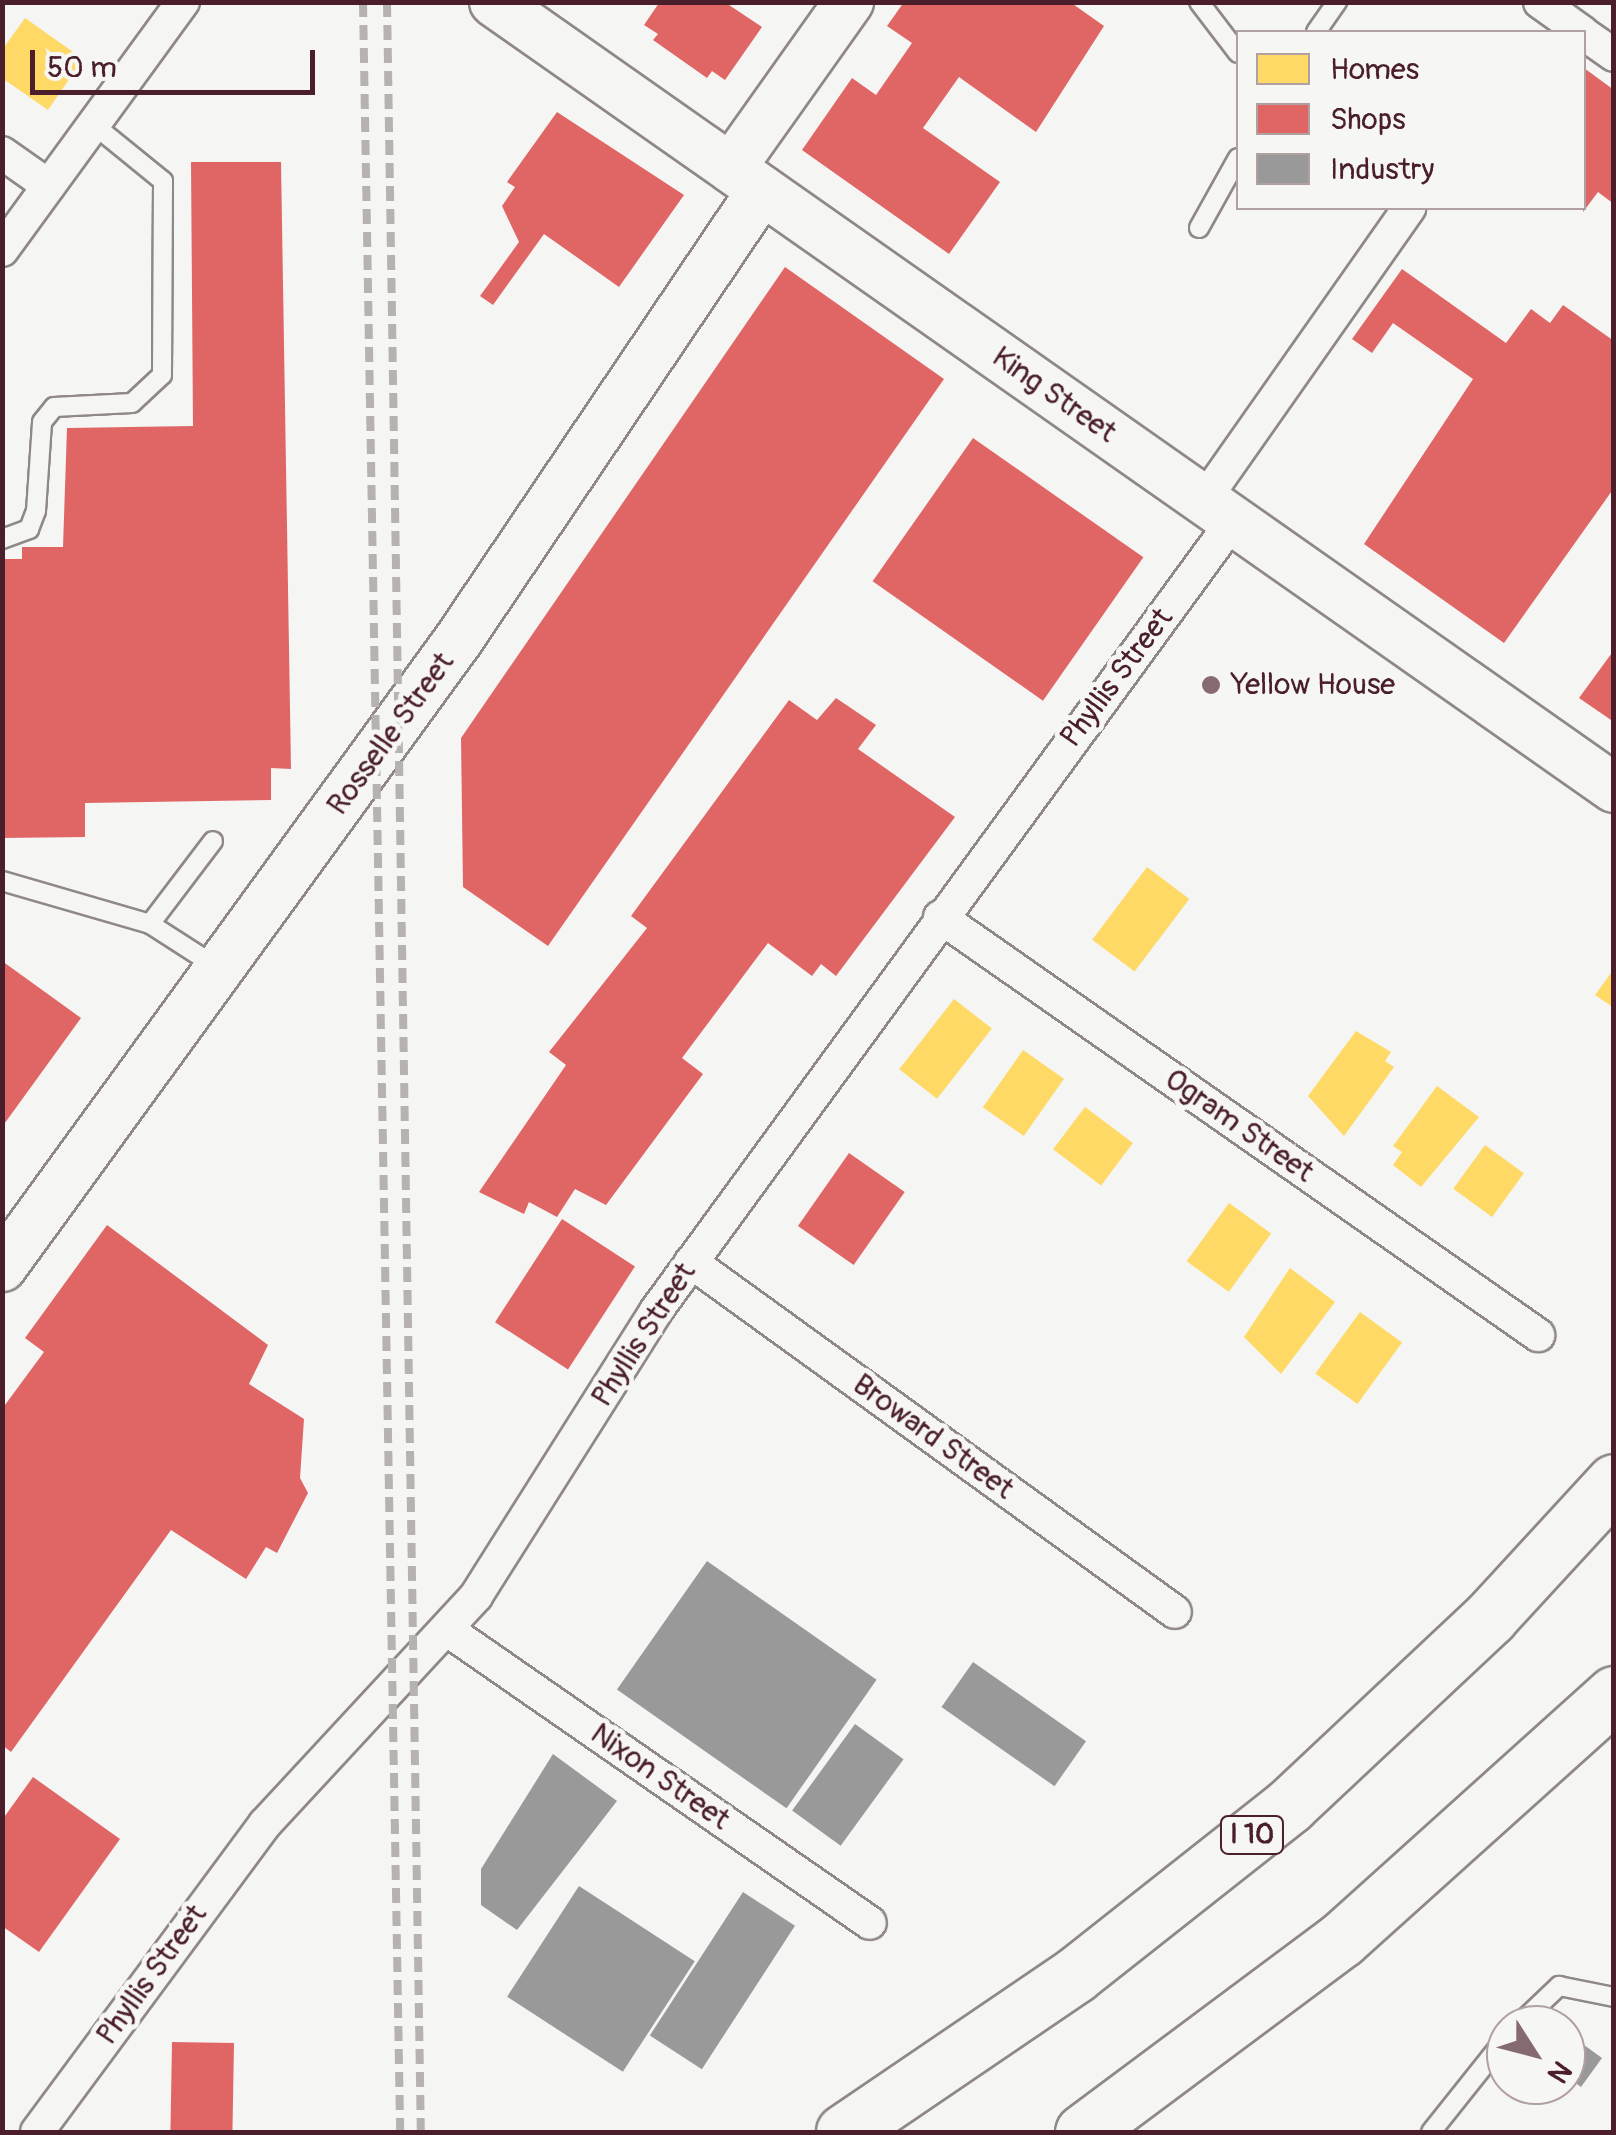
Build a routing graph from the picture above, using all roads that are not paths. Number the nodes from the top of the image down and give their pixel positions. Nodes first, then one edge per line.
1 (183, 2) edge
2 (494, 2) edge
3 (849, 2) edge
4 (1199, 2) edge
5 (1336, 2) edge
6 (1543, 11) edge
7 (1317, 30) edge
8 (1578, 30) edge
9 (1586, 35) edge
10 (1236, 50) edge
11 (1614, 56) edge
12 (94, 124) junction
13 (2, 154) edge
14 (1236, 162) edge
15 (746, 179) junction
16 (49, 186) junction
17 (1407, 210) edge
18 (1200, 228) dead end
19 (2, 250) edge
20 (1219, 510) junction
21 (2, 539) edge
22 (1614, 788) edge
23 (213, 841) dead end
24 (2, 881) edge
25 (940, 917) junction
26 (150, 924) junction
27 (222, 970) junction
28 (5, 1256) edge
29 (691, 1262) junction
30 (1538, 1335) dead end
31 (1614, 1482) edge
32 (1175, 1612) dead end
33 (449, 1631) junction
34 (1614, 1694) edge
35 (870, 1923) dead end
36 (1614, 1997) edge
37 (1540, 2005) edge
38 (1486, 2063) edge
39 (37, 2132) edge
40 (844, 2132) edge
41 (1083, 2132) edge
42 (1432, 2132) edge

1 - 12 street
2 - 15 street, King Street
3 - 15 street, Rosselle Street
4 - 10 lane
5 - 7 lane
6 - 8 street
9 - 11 street
12 - 16 street
12 - 21 lane
13 - 16 street
14 - 18 lane
15 - 20 street, King Street
15 - 27 street, Rosselle Street
16 - 19 street
17 - 20 street, Phyllis Street
20 - 22 street, King Street
20 - 25 street, Phyllis Street
23 - 26 lane
24 - 26 lane
25 - 29 street, Phyllis Street
25 - 30 street, Ogram Street
26 - 27 lane
27 - 28 street, Rosselle Street
29 - 32 street, Broward Street
29 - 33 street, Phyllis Street
31 - 40 highway, I 10
33 - 35 street, Nixon Street
33 - 39 street, Phyllis Street
34 - 41 highway
36 - 37 lane
38 - 42 lane

